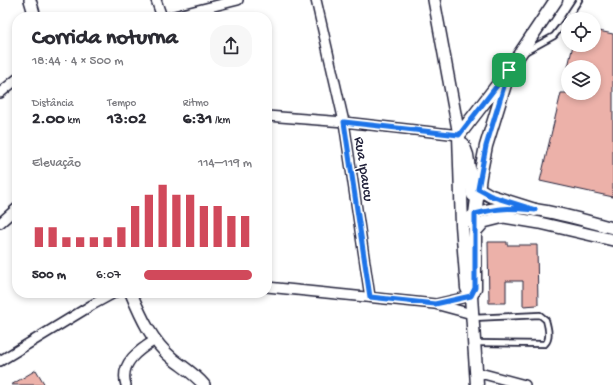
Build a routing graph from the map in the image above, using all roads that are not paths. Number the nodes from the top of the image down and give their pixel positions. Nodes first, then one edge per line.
1 (30, 0) edge
2 (156, 0) edge
3 (238, 0) edge
4 (316, 0) edge
5 (434, 0) edge
6 (556, 0) edge
7 (578, 0) edge
8 (34, 12) edge
9 (160, 12) edge
10 (190, 12) edge
11 (519, 56) junction
12 (509, 70) junction
13 (12, 83) edge
14 (0, 93) edge
15 (272, 116) edge
16 (344, 122) junction
17 (459, 135) junction
18 (475, 187) junction
19 (535, 210) junction
20 (12, 212) edge
21 (475, 214) junction
22 (586, 221) junction
23 (0, 223) edge
24 (462, 224) junction
25 (613, 228) edge
26 (476, 231) junction
27 (586, 235) junction
28 (613, 240) edge
29 (272, 287) edge
30 (471, 296) junction
31 (370, 297) junction
32 (105, 298) edge
33 (133, 298) edge
34 (435, 304) junction
35 (473, 316) junction
36 (155, 340) junction
37 (474, 343) junction
38 (1, 358) edge
39 (476, 372) junction
40 (126, 385) edge
41 (204, 385) edge
42 (477, 385) edge
43 (525, 385) edge

1 - 8 street
2 - 9 street
3 - 10 street
4 - 16 street, Rua Ipaucu
5 - 17 street
6 - 11 main road
7 - 11 lane
11 - 12 main road
12 - 17 main road
12 - 18 main road
13 - 14 street
15 - 16 street
16 - 17 street
16 - 31 street, Rua Ipaucu
17 - 18 main road
17 - 24 main road
18 - 19 main road
18 - 21 main road
19 - 21 street
19 - 22 street
20 - 23 street
21 - 24 street
21 - 26 main road
22 - 25 street
22 - 27 lane
24 - 30 main road
26 - 27 street
26 - 30 main road
27 - 28 street
29 - 31 street
30 - 34 street
30 - 35 main road
31 - 34 street
32 - 38 street
33 - 36 street
34 - 35 street
35 - 37 main road
35 - 37 lane
36 - 40 street
36 - 41 street
37 - 39 main road
39 - 42 main road
39 - 43 street

